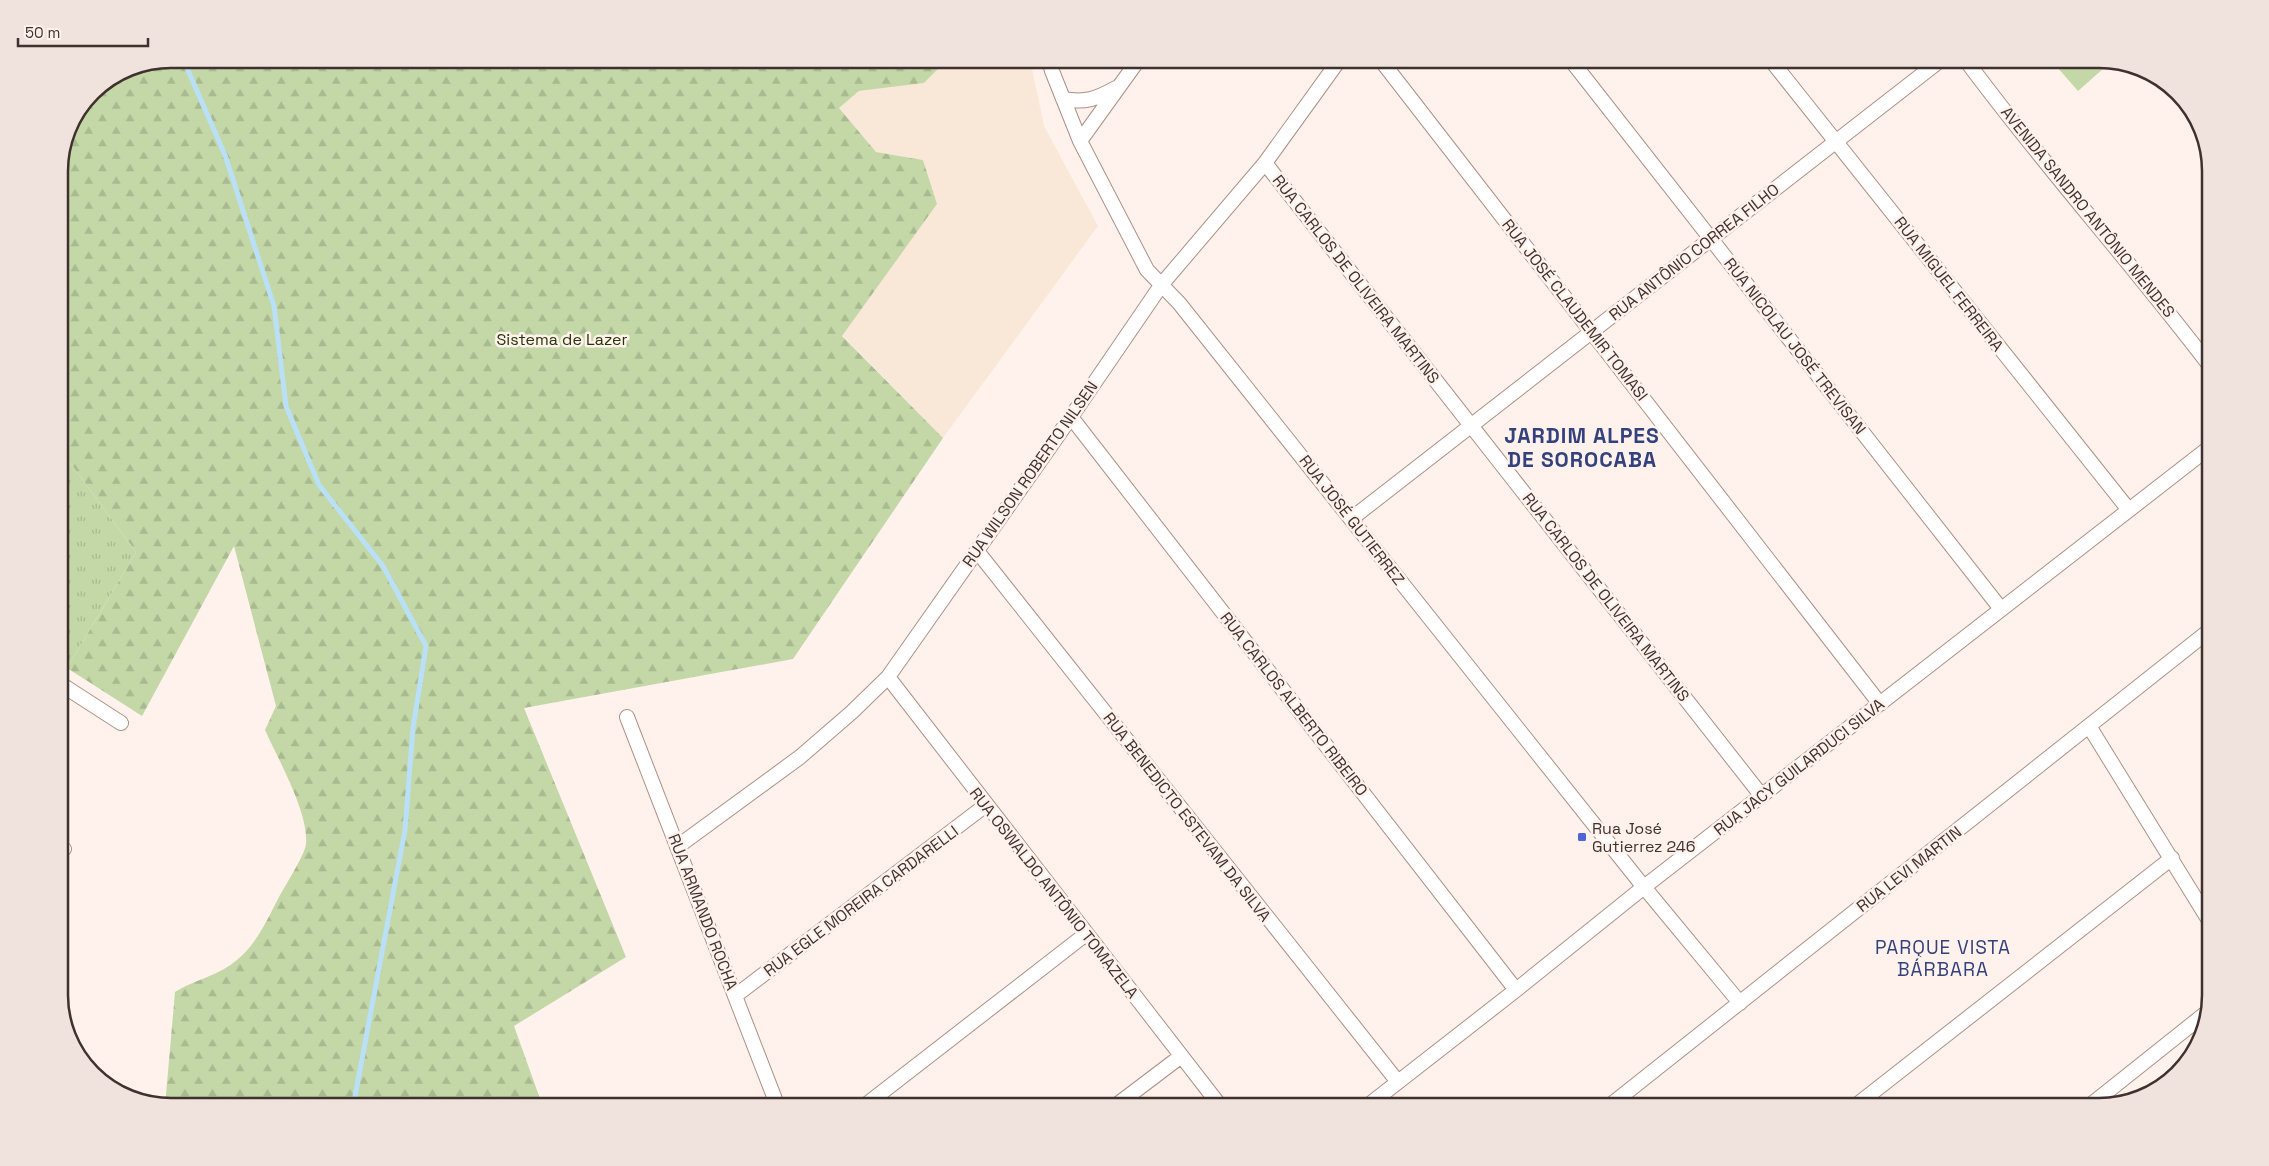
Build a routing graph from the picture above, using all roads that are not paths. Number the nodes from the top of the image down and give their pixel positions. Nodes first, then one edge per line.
1 (1051, 68) edge
2 (1132, 68) edge
3 (1334, 68) edge
4 (1387, 68) edge
5 (1577, 68) edge
6 (1777, 68) edge
7 (1931, 68) edge
8 (1972, 68) edge
9 (1120, 85) junction
10 (1063, 98) junction
11 (1080, 141) junction
12 (1836, 142) junction
13 (1265, 164) junction
14 (1711, 239) junction
15 (1162, 284) junction
16 (1591, 332) junction
17 (2201, 355) edge
18 (1071, 417) junction
19 (1471, 425) junction
20 (2201, 454) edge
21 (2129, 510) junction
22 (1351, 519) junction
23 (977, 551) junction
24 (2001, 609) junction
25 (2202, 637) edge
26 (888, 677) junction
27 (68, 689) edge
28 (1880, 704) junction
29 (627, 717) dead end
30 (121, 723) dead end
31 (2089, 726) junction
32 (1762, 796) junction
33 (986, 805) junction
34 (677, 847) junction
35 (2172, 858) junction
36 (1644, 887) junction
37 (2202, 908) edge
38 (1086, 934) junction
39 (1516, 990) junction
40 (735, 996) junction
41 (1740, 1003) junction
42 (2199, 1019) edge
43 (1180, 1057) junction
44 (1398, 1082) junction
45 (775, 1098) edge
46 (875, 1098) edge
47 (1126, 1098) edge
48 (1214, 1098) edge
49 (1378, 1098) edge
50 (1619, 1098) edge
51 (1865, 1098) edge
52 (2099, 1098) edge

1 - 10 street, RUA JOSÉ GUTIERREZ
2 - 9 street
3 - 13 street, RUA WILSON ROBERTO NILSEN
4 - 16 street, RUA JOSÉ CLAUDEMIR TOMASI
5 - 14 street, RUA NICOLAU JOSÉ TREVISAN
6 - 12 street, RUA MIGUEL FERREIRA
7 - 12 street, RUA ANTÔNIO CORREA FILHO
8 - 17 street, AVENIDA SANDRO ANTÔNIO MENDES
9 - 10 street
9 - 11 street
10 - 11 street, RUA JOSÉ GUTIERREZ
11 - 15 street, RUA JOSÉ GUTIERREZ
12 - 14 street, RUA ANTÔNIO CORREA FILHO
12 - 21 street, RUA MIGUEL FERREIRA
13 - 15 street, RUA WILSON ROBERTO NILSEN
13 - 19 street, RUA CARLOS DE OLIVEIRA MARTINS
14 - 16 street, RUA ANTÔNIO CORREA FILHO
14 - 24 street, RUA NICOLAU JOSÉ TREVISAN
15 - 18 street, RUA WILSON ROBERTO NILSEN
15 - 22 street, RUA JOSÉ GUTIERREZ
16 - 19 street, RUA ANTÔNIO CORREA FILHO
16 - 28 street, RUA JOSÉ CLAUDEMIR TOMASI
18 - 23 street, RUA WILSON ROBERTO NILSEN
18 - 39 street, RUA CARLOS ALBERTO RIBEIRO
19 - 22 street, RUA ANTÔNIO CORREA FILHO
19 - 32 street, RUA CARLOS DE OLIVEIRA MARTINS
20 - 21 street, RUA JACY GUILARDUCI SILVA
21 - 24 street, RUA JACY GUILARDUCI SILVA
22 - 36 street, RUA JOSÉ GUTIERREZ
23 - 26 street, RUA WILSON ROBERTO NILSEN
23 - 44 street, RUA BENEDICTO ESTEVAM DA SILVA
24 - 28 street, RUA JACY GUILARDUCI SILVA
25 - 31 street, RUA LEVI MARTIN
26 - 33 street, RUA OSWALDO ANTÔNIO TOMAZELA
26 - 34 street, RUA WILSON ROBERTO NILSEN
27 - 30 street
28 - 32 street, RUA JACY GUILARDUCI SILVA
29 - 34 street, RUA ARMANDO ROCHA
31 - 35 street
31 - 41 street, RUA LEVI MARTIN
32 - 36 street, RUA JACY GUILARDUCI SILVA
33 - 38 street, RUA OSWALDO ANTÔNIO TOMAZELA
33 - 40 street, RUA EGLE MOREIRA CARDARELLI
34 - 40 street, RUA ARMANDO ROCHA
35 - 37 street
35 - 51 street
36 - 39 street, RUA JACY GUILARDUCI SILVA
36 - 41 street, RUA JOSÉ GUTIERREZ
38 - 43 street, RUA OSWALDO ANTÔNIO TOMAZELA
38 - 46 street
39 - 44 street, RUA JACY GUILARDUCI SILVA
40 - 45 street, RUA ARMANDO ROCHA
41 - 50 street, RUA LEVI MARTIN
42 - 52 street
43 - 47 street
43 - 48 street, RUA OSWALDO ANTÔNIO TOMAZELA
44 - 49 street, RUA JACY GUILARDUCI SILVA

